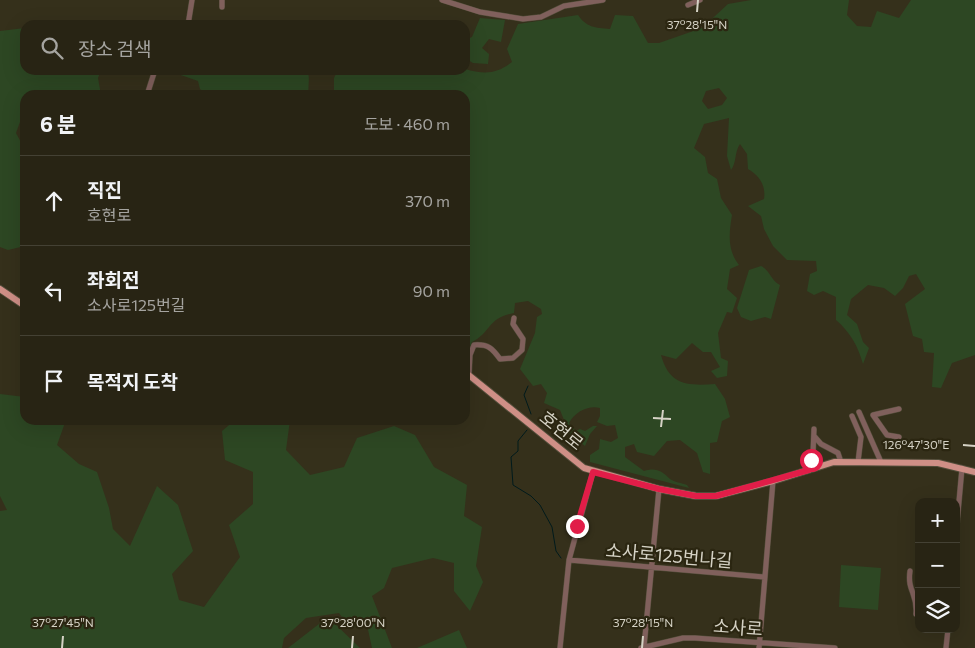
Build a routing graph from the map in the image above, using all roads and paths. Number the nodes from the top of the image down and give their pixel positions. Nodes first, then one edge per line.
1 (192, 0) edge
2 (222, 0) edge
3 (442, 0) edge
4 (603, 0) edge
5 (700, 0) edge
6 (688, 5) dead end
7 (222, 7) dead end
8 (189, 20) edge
9 (154, 75) edge
10 (149, 90) edge
11 (0, 289) edge
12 (20, 303) edge
13 (514, 318) dead end
14 (470, 355) edge
15 (470, 375) edge
16 (899, 409) dead end
17 (859, 412) dead end
18 (852, 416) dead end
19 (814, 429) dead end
20 (814, 436) junction
21 (899, 437) dead end
22 (840, 462) junction
23 (858, 462) junction
24 (882, 462) junction
25 (962, 468) junction
26 (809, 470) junction
27 (593, 472) junction
28 (975, 472) edge
29 (774, 481) junction
30 (659, 489) junction
31 (959, 498) edge
32 (570, 560) junction
33 (652, 567) junction
34 (910, 571) dead end
35 (765, 578) junction
36 (915, 597) edge
37 (948, 633) edge
38 (760, 645) edge
39 (642, 647) edge
40 (817, 647) edge
41 (560, 648) edge
42 (835, 648) edge
43 (946, 648) edge

1 - 8 street
2 - 7 street
3 - 4 street
5 - 6 street
9 - 10 street
11 - 12 main road
13 - 14 street
15 - 27 main road, 호현로
16 - 21 street
17 - 24 street
18 - 23 street
19 - 20 street
20 - 22 street
20 - 26 street
22 - 23 main road, 호현로
22 - 26 main road, 호현로
23 - 24 main road, 호현로
24 - 25 main road, 호현로
25 - 28 main road, 호현로
25 - 31 street
26 - 29 main road, 호현로
27 - 30 main road, 호현로
27 - 32 street
29 - 30 main road, 호현로
29 - 35 street
30 - 33 street
32 - 33 street, 소사로125번나길
32 - 41 street
33 - 35 street, 소사로125번나길
33 - 39 street
34 - 36 street
35 - 38 street
37 - 43 street
38 - 39 street, 소사로
38 - 40 street, 소사로
40 - 42 street, 소사로

